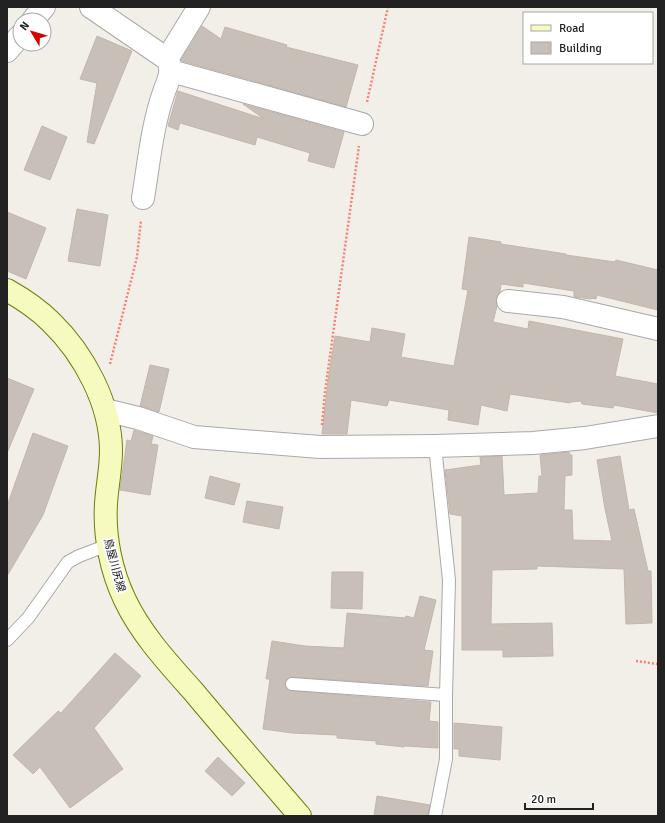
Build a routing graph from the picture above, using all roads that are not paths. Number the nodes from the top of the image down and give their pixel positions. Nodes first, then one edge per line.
1 (91, 7) edge
2 (199, 7) edge
3 (169, 65) junction
4 (362, 124) road end
5 (144, 198) road end
6 (7, 290) edge
7 (508, 301) dead end
8 (658, 329) edge
9 (102, 403) junction
10 (658, 426) edge
11 (435, 446) junction
12 (108, 545) junction
13 (7, 640) edge
14 (292, 684) dead end
15 (446, 696) junction
16 (300, 816) edge
17 (435, 816) edge

1 - 3 street
2 - 3 street
3 - 4 street
3 - 5 street
6 - 9 main road, 鳥屋川尻線
7 - 8 street
9 - 11 street
9 - 12 main road, 鳥屋川尻線
10 - 11 street
11 - 15 lane
12 - 13 lane
12 - 16 main road, 鳥屋川尻線
14 - 15 lane
15 - 17 lane

